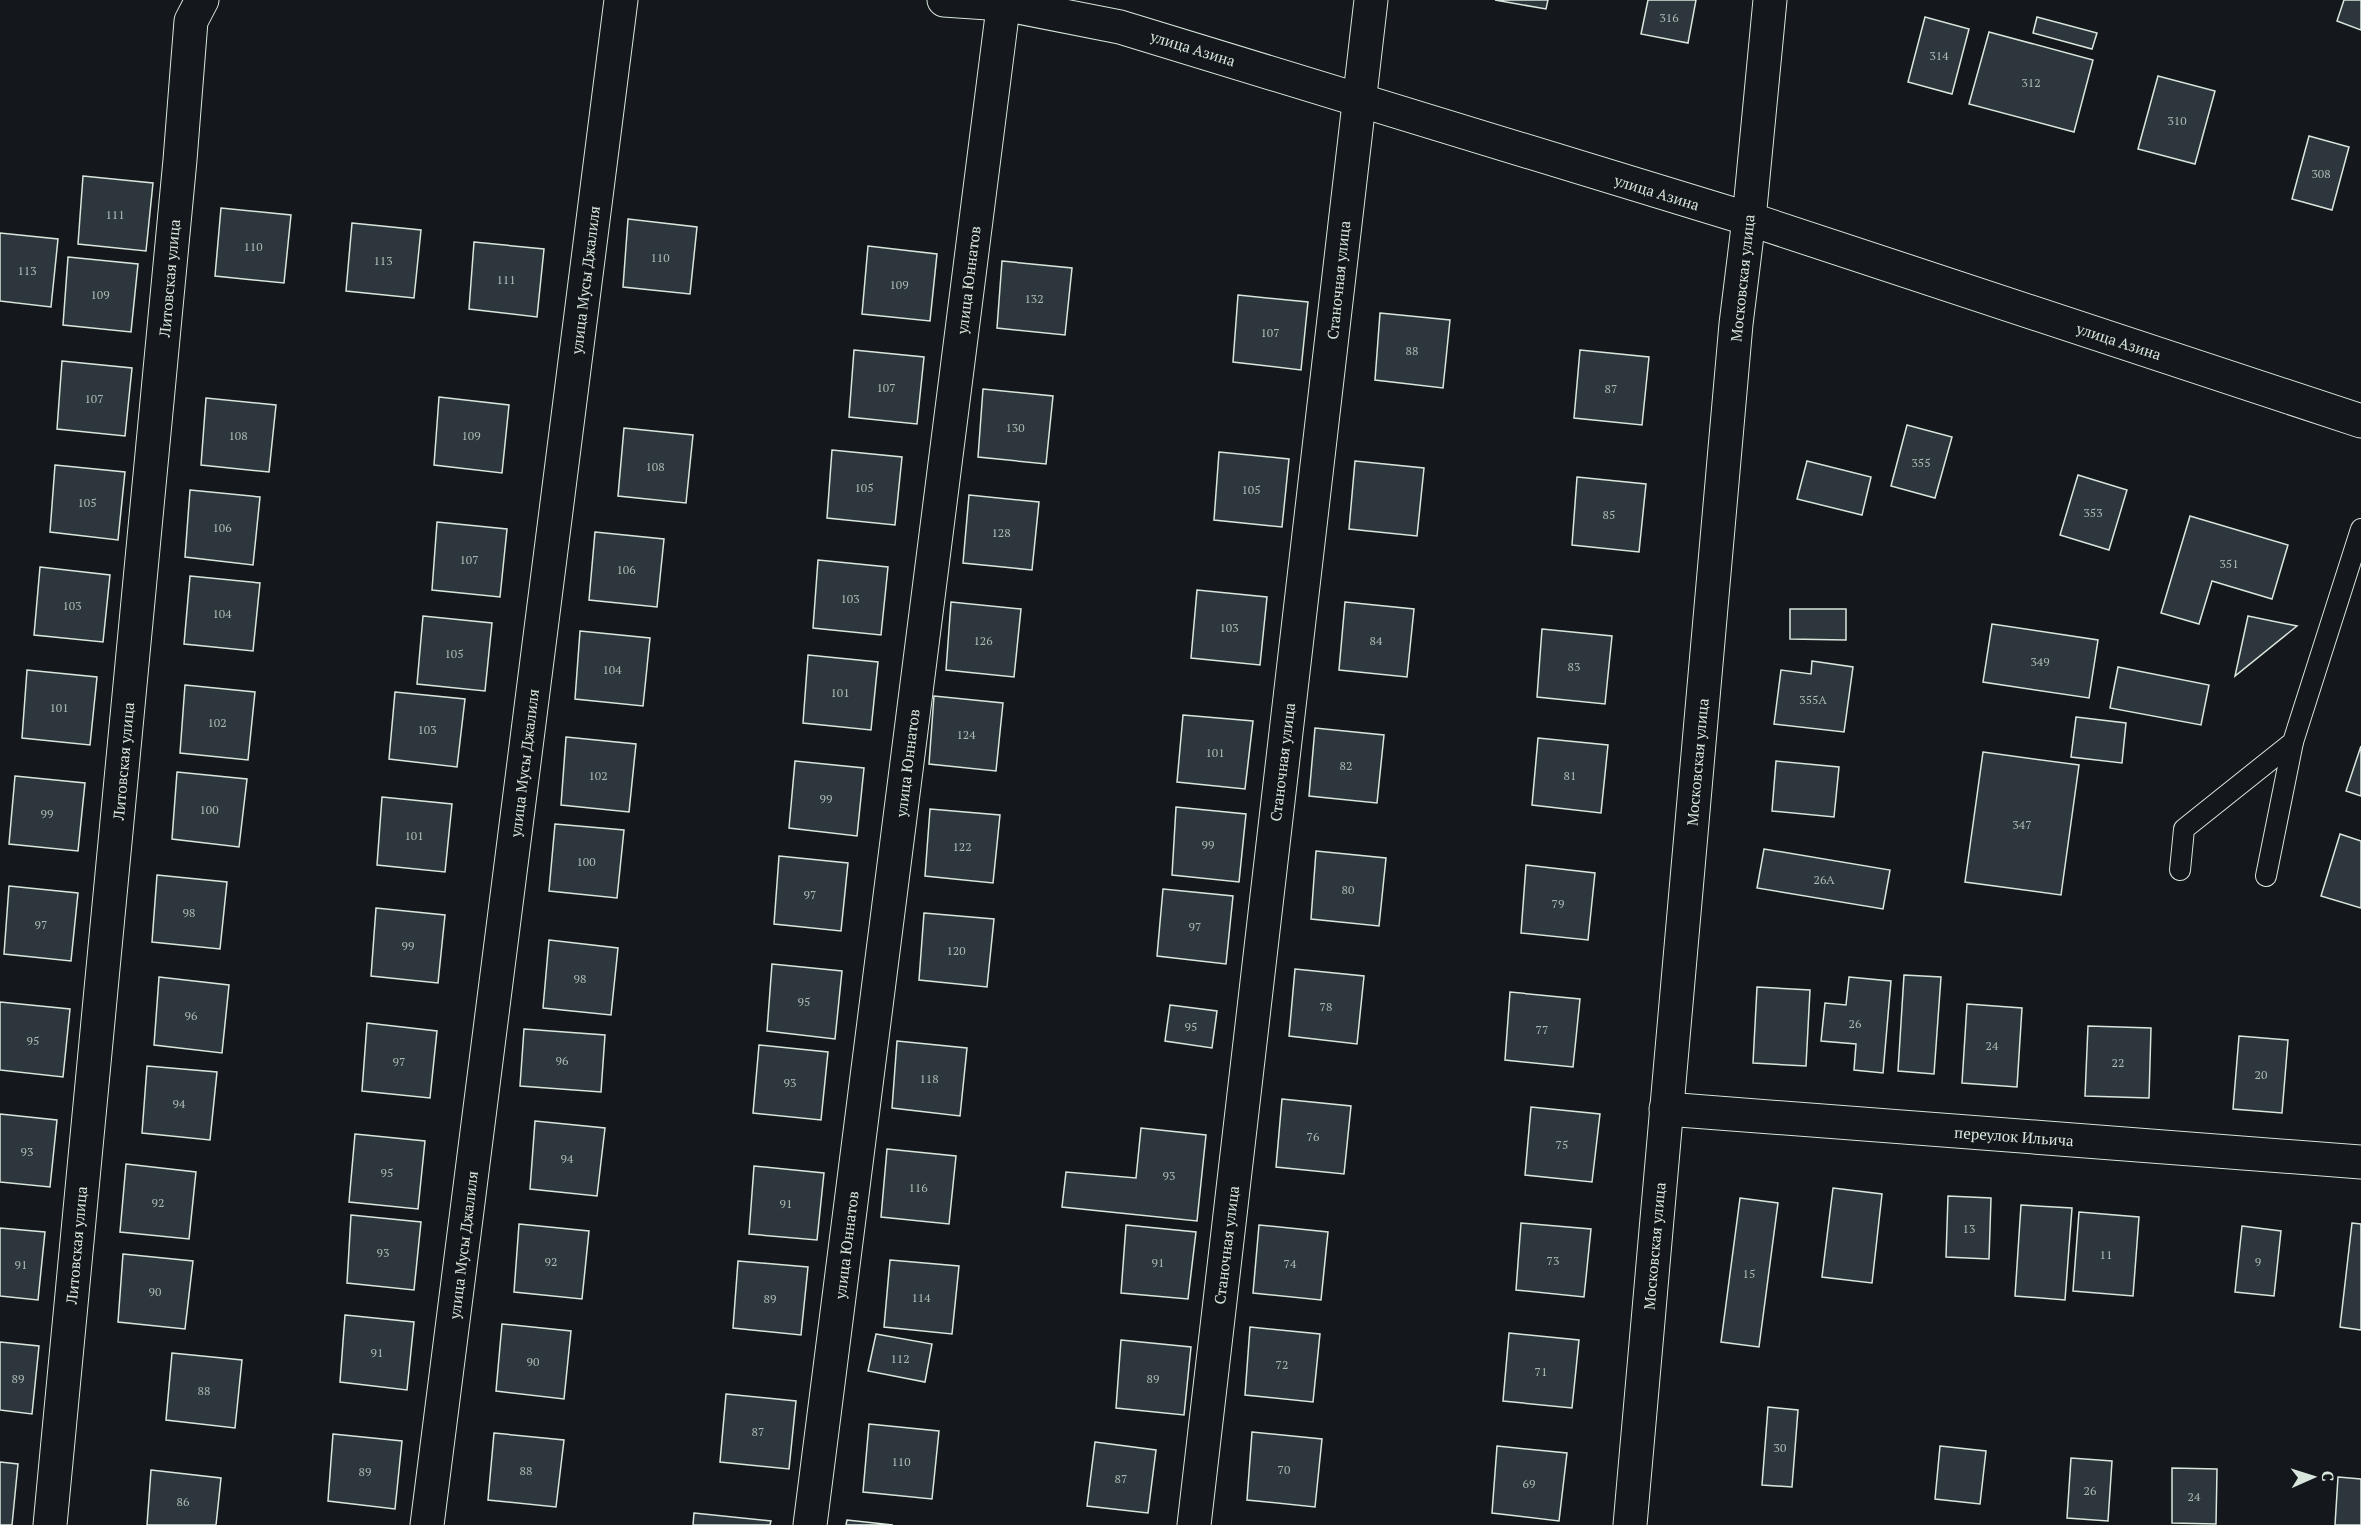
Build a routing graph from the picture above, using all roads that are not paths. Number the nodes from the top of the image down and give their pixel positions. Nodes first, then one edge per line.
1 (202, 0) edge
2 (621, 0) edge
3 (944, 0) edge
4 (1371, 0) edge
5 (1770, 0) edge
6 (1004, 2) edge
7 (1357, 98) junction
8 (1749, 219) junction
9 (2361, 421) edge
10 (2361, 529) edge
11 (2293, 742) junction
12 (2180, 870) dead end
13 (2266, 876) dead end
14 (1666, 1109) junction
15 (2361, 1162) edge
16 (50, 1525) edge
17 (427, 1525) edge
18 (810, 1525) edge
19 (1194, 1525) edge
20 (1630, 1525) edge

1 - 16 street, Литовская улица
2 - 17 street, улица Мусы Джалиля
3 - 6 street, улица Азина
4 - 7 street, Станочная улица
5 - 8 street, Московская улица
6 - 7 street, улица Азина
6 - 18 street, улица Юннатов
7 - 8 street, улица Азина
7 - 19 street, Станочная улица
8 - 9 street, улица Азина
8 - 14 street, Московская улица
10 - 11 lane
11 - 12 lane
11 - 13 lane
14 - 15 street, переулок Ильича
14 - 20 street, Московская улица

